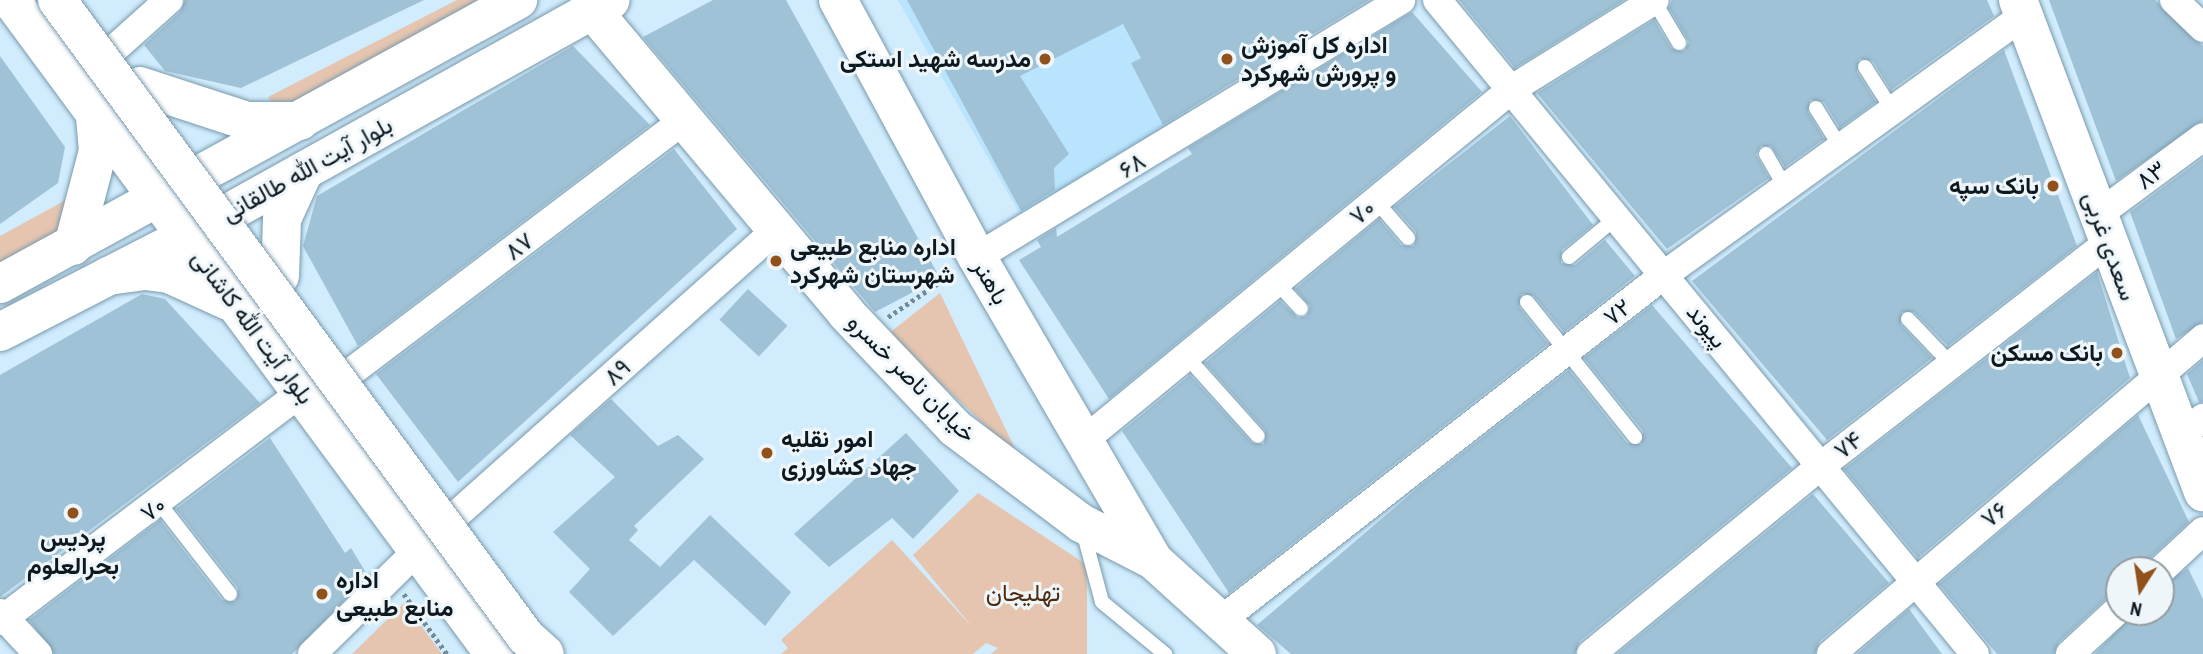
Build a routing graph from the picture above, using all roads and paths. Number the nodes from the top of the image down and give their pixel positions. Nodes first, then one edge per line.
1 (11, 0) edge
2 (31, 0) edge
3 (57, 0) edge
4 (76, 0) edge
5 (169, 0) edge
6 (518, 0) edge
7 (838, 0) edge
8 (1401, 0) edge
9 (1437, 0) edge
10 (1654, 0) edge
11 (2174, 0) edge
12 (602, 5) edge
13 (2020, 8) edge
14 (2203, 28) edge
15 (1679, 43) dead end
16 (113, 50) junction
17 (1865, 67) dead end
18 (140, 86) junction
19 (1513, 89) junction
20 (1816, 108) dead end
21 (1893, 111) junction
22 (95, 114) junction
23 (686, 119) junction
24 (300, 121) junction
25 (2203, 137) edge
26 (1841, 148) junction
27 (1766, 154) dead end
28 (304, 171) junction
29 (205, 174) junction
30 (1786, 188) junction
31 (158, 200) junction
32 (1376, 201) junction
33 (232, 211) junction
34 (1617, 217) junction
35 (2104, 228) junction
36 (777, 229) junction
37 (185, 236) junction
38 (1408, 238) dead end
39 (73, 246) junction
40 (977, 257) junction
41 (1569, 257) dead end
42 (1664, 275) junction
43 (108, 276) junction
44 (280, 276) junction
45 (15, 277) edge
46 (1277, 283) junction
47 (1527, 302) dead end
48 (50, 307) junction
49 (237, 308) junction
50 (1301, 309) dead end
51 (1908, 319) dead end
52 (0, 332) edge
53 (865, 332) junction
54 (2203, 338) edge
55 (1566, 351) junction
56 (1187, 357) junction
57 (1952, 365) junction
58 (351, 372) junction
59 (2159, 375) junction
60 (302, 392) junction
61 (2192, 426) edge
62 (1258, 436) dead end
63 (1635, 438) dead end
64 (1082, 442) junction
65 (1821, 466) junction
66 (2203, 492) edge
67 (160, 504) junction
68 (456, 515) junction
69 (1081, 523) junction
70 (2203, 531) edge
71 (418, 550) junction
72 (2175, 557) edge
73 (1153, 560) junction
74 (391, 577) junction
75 (1914, 580) junction
76 (230, 594) dead end
77 (1, 618) edge
78 (1220, 621) junction
79 (2105, 622) edge
80 (38, 654) edge
81 (312, 654) edge
82 (447, 654) edge
83 (494, 654) edge
84 (511, 654) edge
85 (545, 654) edge
86 (559, 654) edge
87 (1165, 654) edge
88 (1257, 654) edge
89 (1591, 654) edge
90 (1831, 654) edge
91 (1975, 654) edge
92 (2070, 654) edge

1 - 22 main road, بلوار آیت الله کاشانی
2 - 84 main road
3 - 85 main road, bridge
4 - 16 main road, بلوار آیت الله کاشانی
5 - 16 street
6 - 24 main road, بلوار آیت الله طالقانی
7 - 40 main road, باهنر
8 - 40 street, ۶۸
9 - 19 street, پیوند
10 - 15 lane
10 - 19 street, ۷۰
11 - 14 street
12 - 23 main road, خیابان ناصر خسرو
12 - 28 main road, بلوار آیت الله طالقانی
13 - 21 street, ۷۲
13 - 35 main road, سعدی غربی
16 - 18 main road, بلوار آیت الله کاشانی
17 - 21 lane
18 - 24 main road
18 - 29 main road, بلوار آیت الله کاشانی
19 - 32 street, ۷۰
19 - 34 street, پیوند
20 - 26 lane
21 - 26 street, ۷۲
22 - 31 main road, بلوار آیت الله کاشانی
22 - 39 main road
23 - 36 main road, خیابان ناصر خسرو
23 - 58 street, ۸۷
24 - 29 main road, بلوار آیت الله طالقانی
25 - 35 street, ۸۳
26 - 30 street, ۷۲
27 - 30 lane
28 - 33 main road, بلوار آیت الله طالقانی
28 - 44 main road
29 - 31 main road, بلوار آیت الله طالقانی
29 - 33 main road, بلوار آیت الله کاشانی
30 - 42 street, ۷۲
31 - 37 main road, بلوار آیت الله کاشانی
31 - 39 main road, بلوار آیت الله طالقانی
32 - 38 lane
32 - 46 street, ۷۰
33 - 37 main road, بلوار آیت الله طالقانی
33 - 44 main road, بلوار آیت الله کاشانی
34 - 41 lane
34 - 42 street, پیوند
35 - 57 street, ۷۴
35 - 59 main road, سعدی غربی
36 - 53 main road, خیابان ناصر خسرو
36 - 68 street, ۸۹
37 - 43 main road, بلوار آیت الله طالقانی
37 - 49 main road, بلوار آیت الله کاشانی
39 - 45 main road, بلوار آیت الله طالقانی
40 - 53 path
40 - 64 main road, باهنر
42 - 55 street, ۷۲
42 - 65 street, پیوند
43 - 48 main road, بلوار آیت الله طالقانی
43 - 49 main road
44 - 58 main road, بلوار آیت الله کاشانی
45 - 48 main road
46 - 50 lane
46 - 56 street, ۷۰
47 - 55 lane
48 - 52 main road, بلوار آیت الله طالقانی
49 - 60 main road, بلوار آیت الله کاشانی
51 - 57 lane
53 - 69 main road, خیابان ناصر خسرو
54 - 59 street, ۷۶
55 - 63 lane
55 - 78 street, ۷۲
56 - 62 lane
56 - 64 street, ۷۰
57 - 65 street, ۷۴
58 - 68 main road, بلوار آیت الله کاشانی
59 - 61 main road, سعدی غربی
59 - 75 street, ۷۶
60 - 67 street, ۷۰
60 - 71 main road, بلوار آیت الله کاشانی
61 - 66 main road, سعدی غربی
64 - 73 main road, باهنر
65 - 75 street, پیوند
65 - 89 street, ۷۴
67 - 76 lane
67 - 77 street, ۷۰
68 - 86 main road, بلوار آیت الله کاشانی
69 - 73 main road, خیابان ناصر خسرو
69 - 87 lane
70 - 72 street
71 - 74 street
71 - 83 main road, بلوار آیت الله کاشانی
73 - 78 main road, خیابان ناصر خسرو
74 - 81 street
74 - 82 path
75 - 90 street, ۷۶
75 - 91 street, پیوند
77 - 80 street
78 - 88 main road, خیابان ناصر خسرو
79 - 92 street

